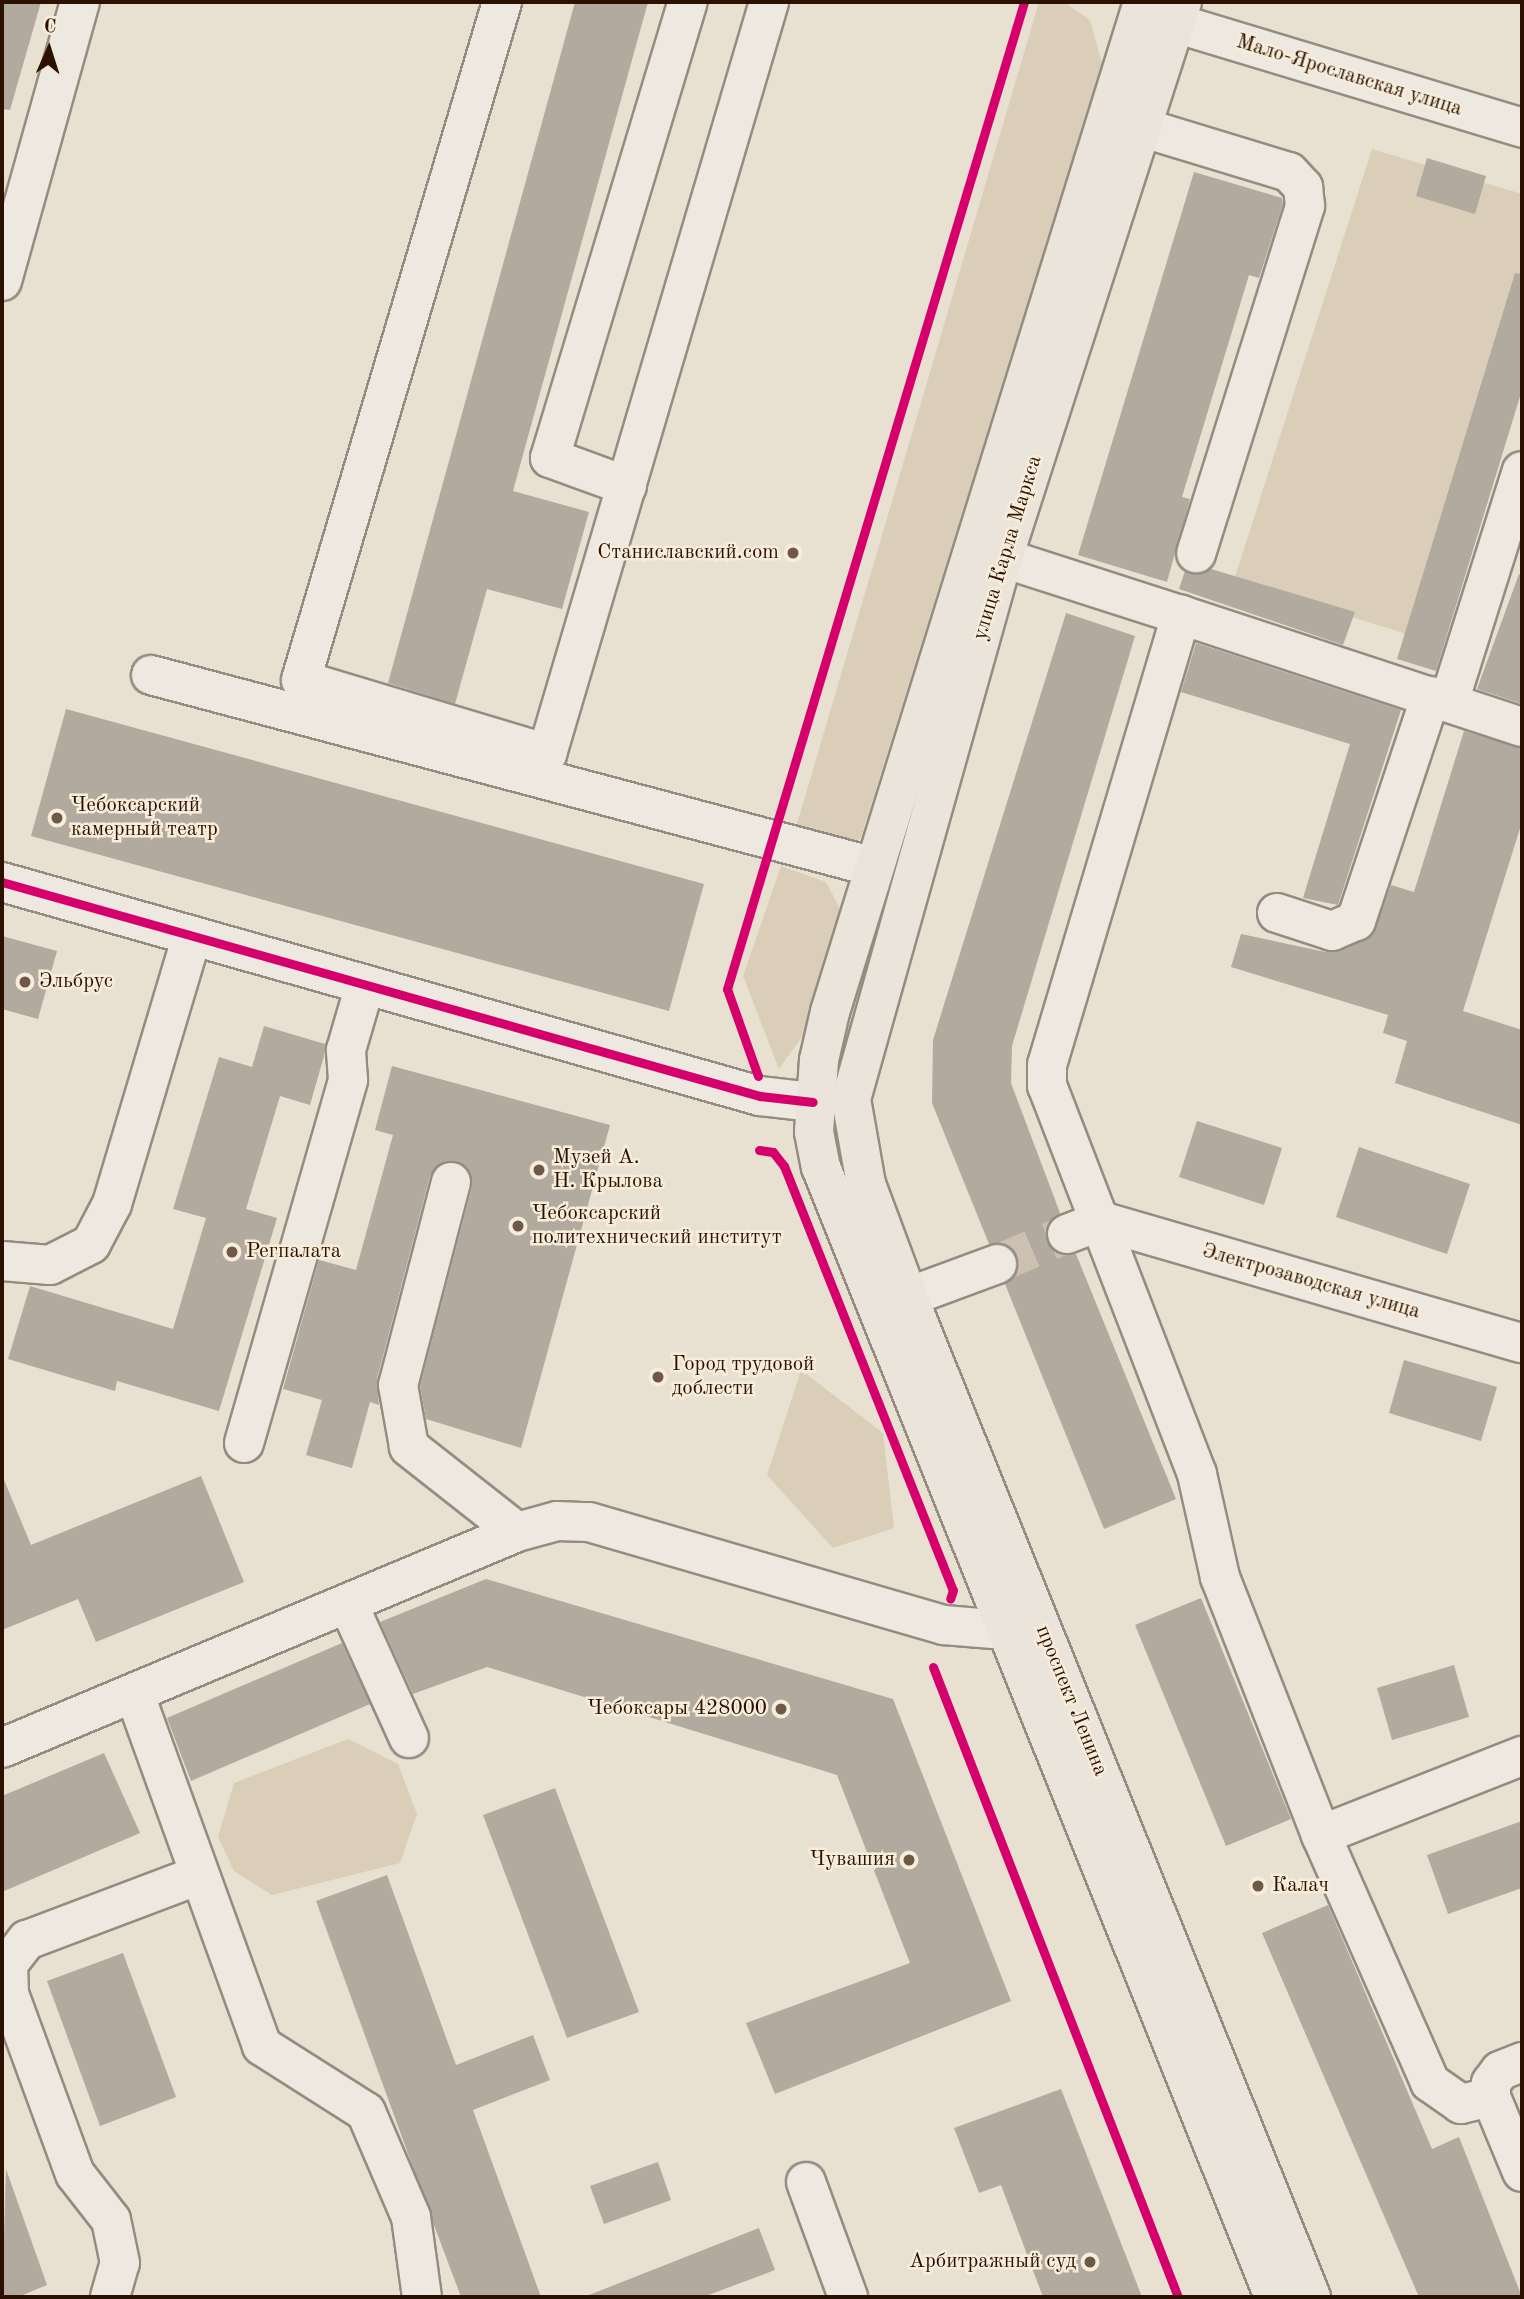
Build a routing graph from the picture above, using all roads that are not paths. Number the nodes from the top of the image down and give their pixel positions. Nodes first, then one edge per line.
1 (80, 2) edge
2 (502, 2) edge
3 (688, 2) edge
4 (756, 2) edge
5 (769, 2) edge
6 (1153, 7) edge
7 (1124, 122) junction
8 (1522, 128) edge
9 (2, 281) edge
10 (1522, 471) edge
11 (627, 486) junction
12 (1196, 552) dead end
13 (1003, 558) junction
14 (1181, 615) junction
15 (151, 676) dead end
16 (1440, 699) junction
17 (1522, 727) edge
18 (874, 867) junction
19 (2, 882) edge
20 (1277, 913) dead end
21 (192, 936) junction
22 (365, 985) junction
23 (851, 1099) joint
24 (813, 1102) junction
25 (451, 1182) dead end
26 (1084, 1227) junction
27 (2, 1261) edge
28 (997, 1264) tunnel mouth
29 (908, 1297) junction
30 (1522, 1343) edge
31 (244, 1443) dead end
32 (517, 1532) junction
33 (349, 1606) junction
34 (1021, 1624) junction
35 (135, 1695) junction
36 (409, 1738) dead end
37 (2, 1748) edge
38 (1522, 1756) edge
39 (1321, 1835) junction
40 (199, 1875) junction
41 (1522, 2062) edge
42 (1491, 2097) junction
43 (1522, 2172) edge
44 (806, 2182) dead end
45 (110, 2297) edge
46 (422, 2297) edge
47 (848, 2297) edge
48 (1275, 2297) edge
49 (1311, 2297) edge

1 - 9 street
2 - 11 street
3 - 11 street
4 - 5 street
5 - 11 street
6 - 7 main road, улица Карла Маркса
6 - 8 street, Мало-Ярославская улица
7 - 12 street
7 - 13 main road, улица Карла Маркса
7 - 18 main road, улица Карла Маркса
10 - 16 street
13 - 14 street
13 - 23 main road, улица Карла Маркса
14 - 16 street
14 - 26 street
15 - 18 street
16 - 17 street
16 - 20 street
18 - 24 main road, улица Карла Маркса
19 - 21 street
21 - 22 street
21 - 27 street
22 - 24 street
22 - 31 street
23 - 29 main road, проспект Ленина
24 - 34 main road, проспект Ленина
25 - 32 street
26 - 30 street, Электрозаводская улица
26 - 39 street
28 - 29 street
29 - 34 main road, проспект Ленина
32 - 33 street
32 - 34 street
33 - 35 street
33 - 36 street
34 - 48 main road, проспект Ленина
34 - 49 main road, проспект Ленина
35 - 37 street
35 - 40 street
38 - 39 street
39 - 42 street
40 - 45 street
40 - 46 street
41 - 42 street
42 - 43 street
44 - 47 street

